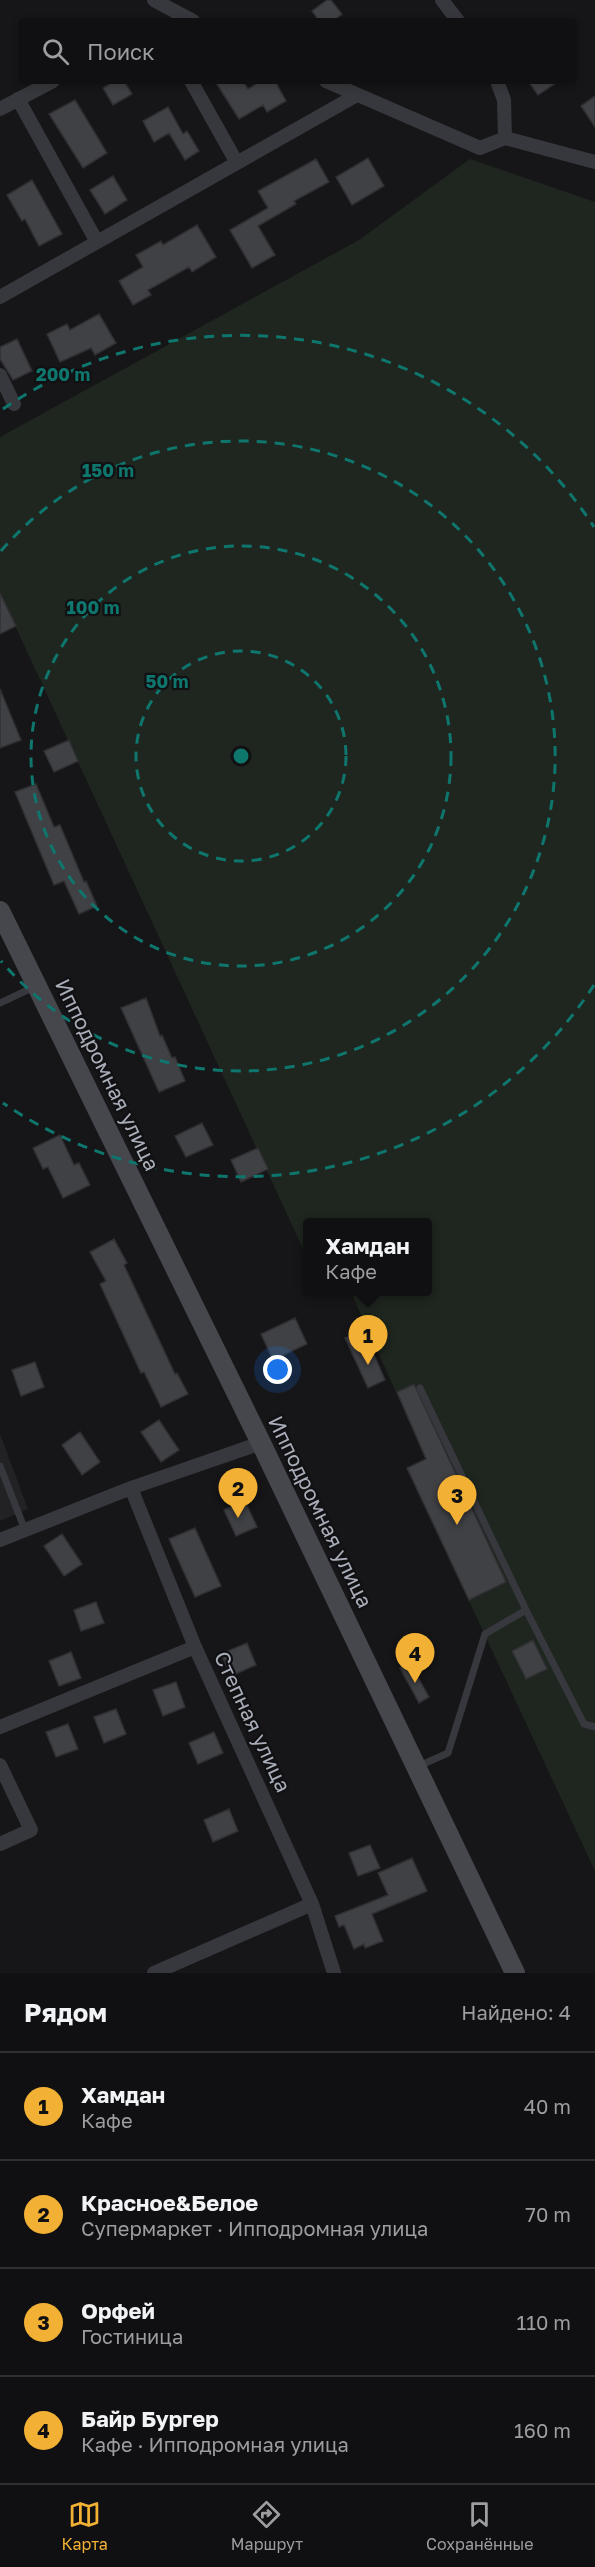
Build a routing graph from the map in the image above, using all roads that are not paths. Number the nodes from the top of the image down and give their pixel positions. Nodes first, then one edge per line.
1 (154, 0) edge
2 (442, 0) edge
3 (178, 14) junction
4 (171, 18) edge
5 (187, 18) edge
6 (456, 18) edge
7 (46, 84) edge
8 (193, 84) edge
9 (333, 84) edge
10 (498, 84) edge
11 (357, 95) junction
12 (18, 99) junction
13 (0, 109) edge
14 (505, 138) junction
15 (595, 162) edge
16 (237, 163) junction
17 (97, 242) junction
18 (0, 297) edge
19 (0, 375) edge
20 (14, 404) dead end
21 (0, 911) edge
22 (36, 986) junction
23 (0, 1003) edge
24 (420, 1388) dead end
25 (261, 1443) junction
26 (0, 1466) edge
27 (131, 1488) junction
28 (25, 1530) junction
29 (0, 1540) edge
30 (526, 1610) junction
31 (195, 1647) junction
32 (0, 1727) edge
33 (595, 1727) edge
34 (0, 1765) edge
35 (416, 1767) junction
36 (0, 1844) edge
37 (312, 1904) junction
38 (154, 1973) edge
39 (334, 1973) edge
40 (515, 1973) edge

1 - 3 street
2 - 6 street
3 - 4 street
3 - 5 street
7 - 12 street
8 - 16 street
9 - 11 street
10 - 14 street
11 - 14 street
11 - 16 street
12 - 13 street
12 - 17 street
14 - 15 street
16 - 17 street
17 - 18 street
19 - 20 street
21 - 22 main road, Ипподромная улица
22 - 23 lane
22 - 25 main road, Ипподромная улица
24 - 30 lane
25 - 27 street
25 - 35 main road, Ипподромная улица
26 - 28 lane
27 - 28 street
27 - 31 street, Степная улица
28 - 29 street
30 - 33 lane
30 - 35 lane
31 - 32 street
31 - 37 street, Степная улица
34 - 36 street
35 - 40 main road, Ипподромная улица
37 - 38 street
37 - 39 street, Степная улица

